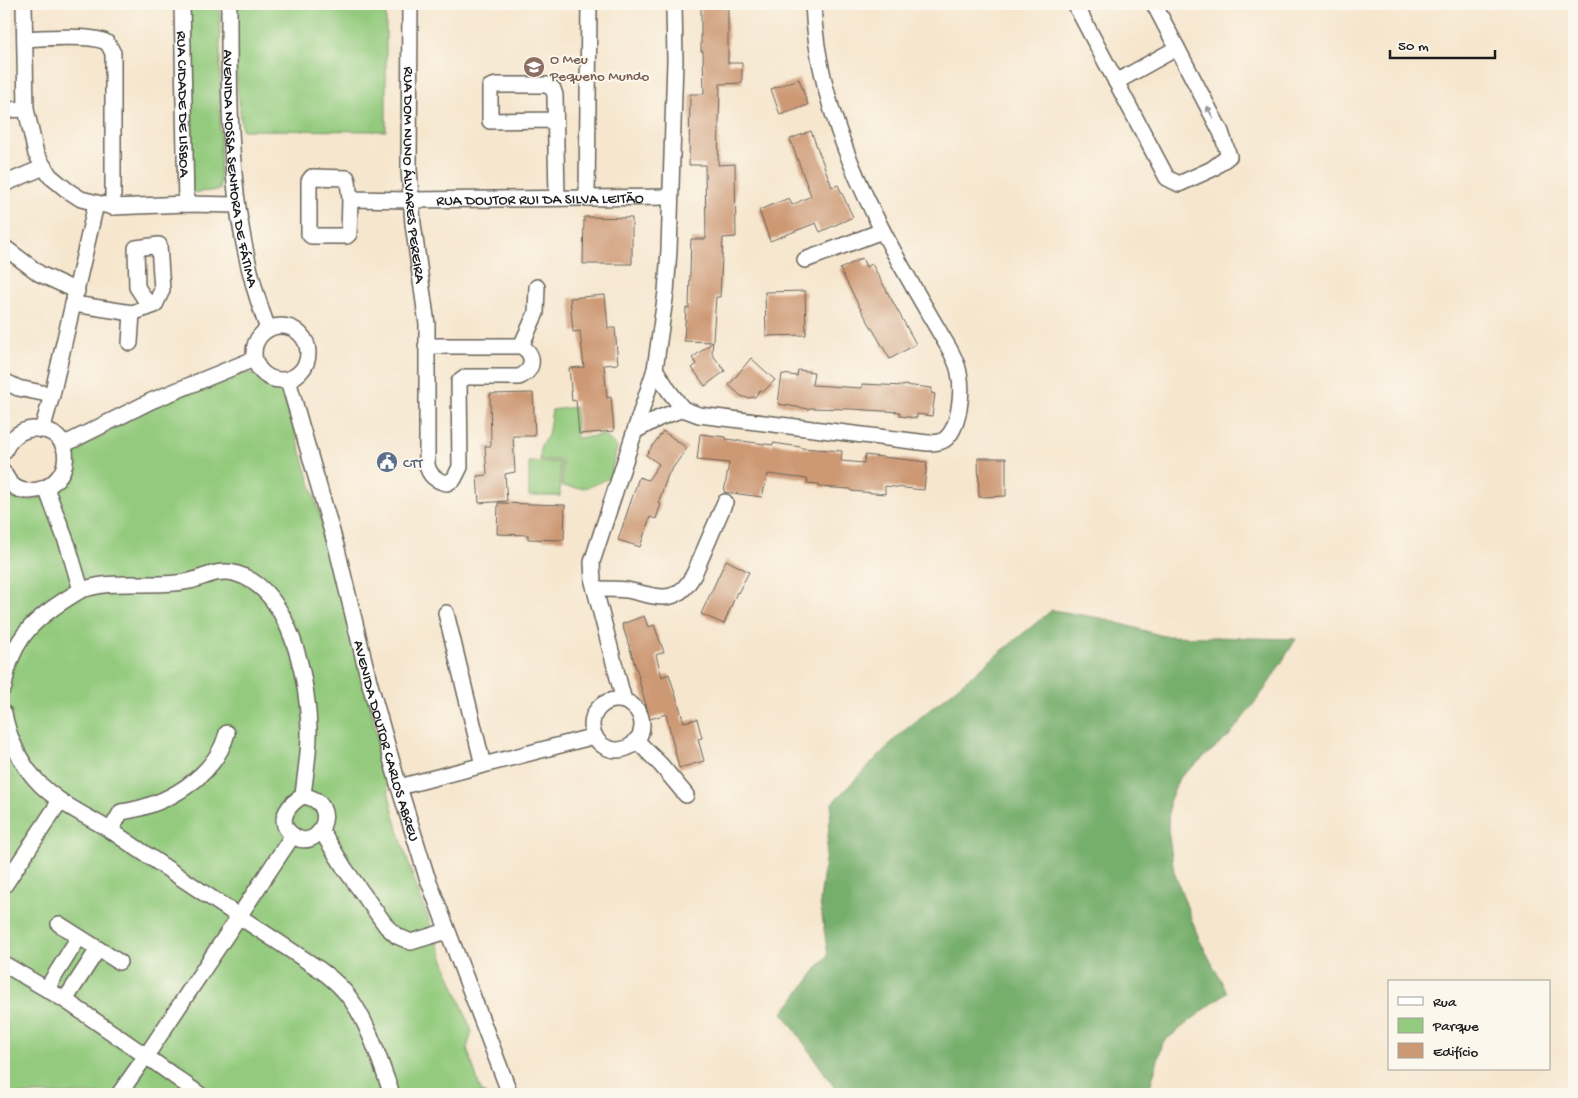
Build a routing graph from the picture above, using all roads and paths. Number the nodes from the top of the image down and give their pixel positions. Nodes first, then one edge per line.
1 (24, 4) edge
2 (182, 4) edge
3 (229, 4) edge
4 (410, 4) edge
5 (589, 4) edge
6 (674, 4) edge
7 (813, 4) edge
8 (1075, 4) edge
9 (1154, 4) edge
10 (25, 39) junction
11 (1177, 48) junction
12 (1116, 82) junction
13 (26, 109) junction
14 (4, 110) edge
15 (555, 120) junction
16 (44, 167) junction
17 (4, 184) edge
18 (670, 196) junction
19 (557, 198) junction
20 (587, 198) junction
21 (350, 199) junction
22 (412, 200) junction
23 (96, 204) junction
24 (186, 204) junction
25 (236, 205) junction
26 (113, 207) junction
27 (882, 232) junction
28 (4, 247) edge
29 (805, 260) dead end
30 (537, 287) dead end
31 (75, 298) junction
32 (147, 308) dead end
33 (132, 313) junction
34 (268, 329) junction
35 (130, 343) dead end
36 (426, 346) junction
37 (521, 346) junction
38 (254, 359) junction
39 (655, 369) junction
40 (288, 380) junction
41 (4, 381) edge
42 (52, 395) junction
43 (683, 409) junction
44 (42, 430) junction
45 (635, 430) junction
46 (63, 445) junction
47 (4, 452) edge
48 (5, 480) edge
49 (46, 488) junction
50 (725, 502) dead end
51 (595, 589) junction
52 (81, 590) junction
53 (446, 613) dead end
54 (4, 687) edge
55 (624, 701) junction
56 (4, 714) edge
57 (227, 733) dead end
58 (595, 736) junction
59 (636, 740) junction
60 (483, 765) junction
61 (399, 787) junction
62 (686, 795) dead end
63 (303, 796) junction
64 (60, 801) junction
65 (321, 830) junction
66 (110, 831) junction
67 (293, 835) junction
68 (4, 886) edge
69 (239, 917) junction
70 (59, 924) dead end
71 (447, 931) junction
72 (79, 937) junction
73 (98, 949) junction
74 (119, 962) dead end
75 (4, 964) edge
76 (47, 988) junction
77 (65, 1000) junction
78 (146, 1056) junction
79 (120, 1094) edge
80 (199, 1094) edge
81 (392, 1094) edge
82 (510, 1094) edge

1 - 10 street
2 - 24 street, RUA CIDADE DE LISBOA
3 - 25 street, AVENIDA NOSSA SENHORA DE FÁTIMA
4 - 22 street, RUA DOM NUNO ÁLVARES PEREIRA
5 - 20 street
6 - 18 street
7 - 27 street
8 - 12 street
9 - 11 street
10 - 13 street
10 - 26 street
11 - 12 street
12 -> 11 street
13 - 14 street
13 - 16 street
15 - 15 street
15 - 19 street
16 - 17 street
16 - 23 street
18 - 20 street, RUA DOUTOR RUI DA SILVA LEITÃO
18 - 39 street
19 - 20 street, RUA DOUTOR RUI DA SILVA LEITÃO
19 - 22 street, RUA DOUTOR RUI DA SILVA LEITÃO
21 - 21 street
21 - 22 street, RUA DOUTOR RUI DA SILVA LEITÃO
22 - 36 street, RUA DOM NUNO ÁLVARES PEREIRA
23 - 26 street
23 - 31 street
24 - 25 street
24 - 26 street
25 - 34 street, AVENIDA NOSSA SENHORA DE FÁTIMA
27 - 29 street
27 - 43 street
28 - 31 street
30 - 37 street
31 - 33 street
31 - 42 street
32 - 33 street
33 - 35 street
34 - 38 street
34 - 40 street
36 - 37 street
36 - 37 street, RUA DOM NUNO ÁLVARES PEREIRA
38 - 40 street
38 - 46 street
39 - 43 street
39 - 45 street
40 - 61 street, AVENIDA DOUTOR CARLOS ABREU
41 - 42 street
42 - 44 street
43 - 45 street
44 - 46 street
44 - 47 street
45 - 51 street
46 - 49 street
48 - 49 street
49 - 52 street
50 - 51 street
51 - 55 street
52 - 54 street
52 - 63 street
53 - 60 street
55 - 58 street
55 - 59 street
56 - 64 street
57 - 66 street
58 - 59 street
58 - 60 street
59 - 62 street
60 - 61 street
61 - 71 street, AVENIDA DOUTOR CARLOS ABREU
63 - 65 street
63 - 67 street
64 - 66 street
64 - 68 street
65 - 67 street
65 - 71 street
66 - 69 street
67 - 69 street
69 - 78 street
69 - 81 street
70 - 72 street
71 - 82 street, AVENIDA DOUTOR CARLOS ABREU
72 - 73 street
72 - 76 street
73 - 74 street
73 - 77 street
75 - 76 street
76 - 77 street
77 - 78 street
78 - 79 street
78 - 80 street

